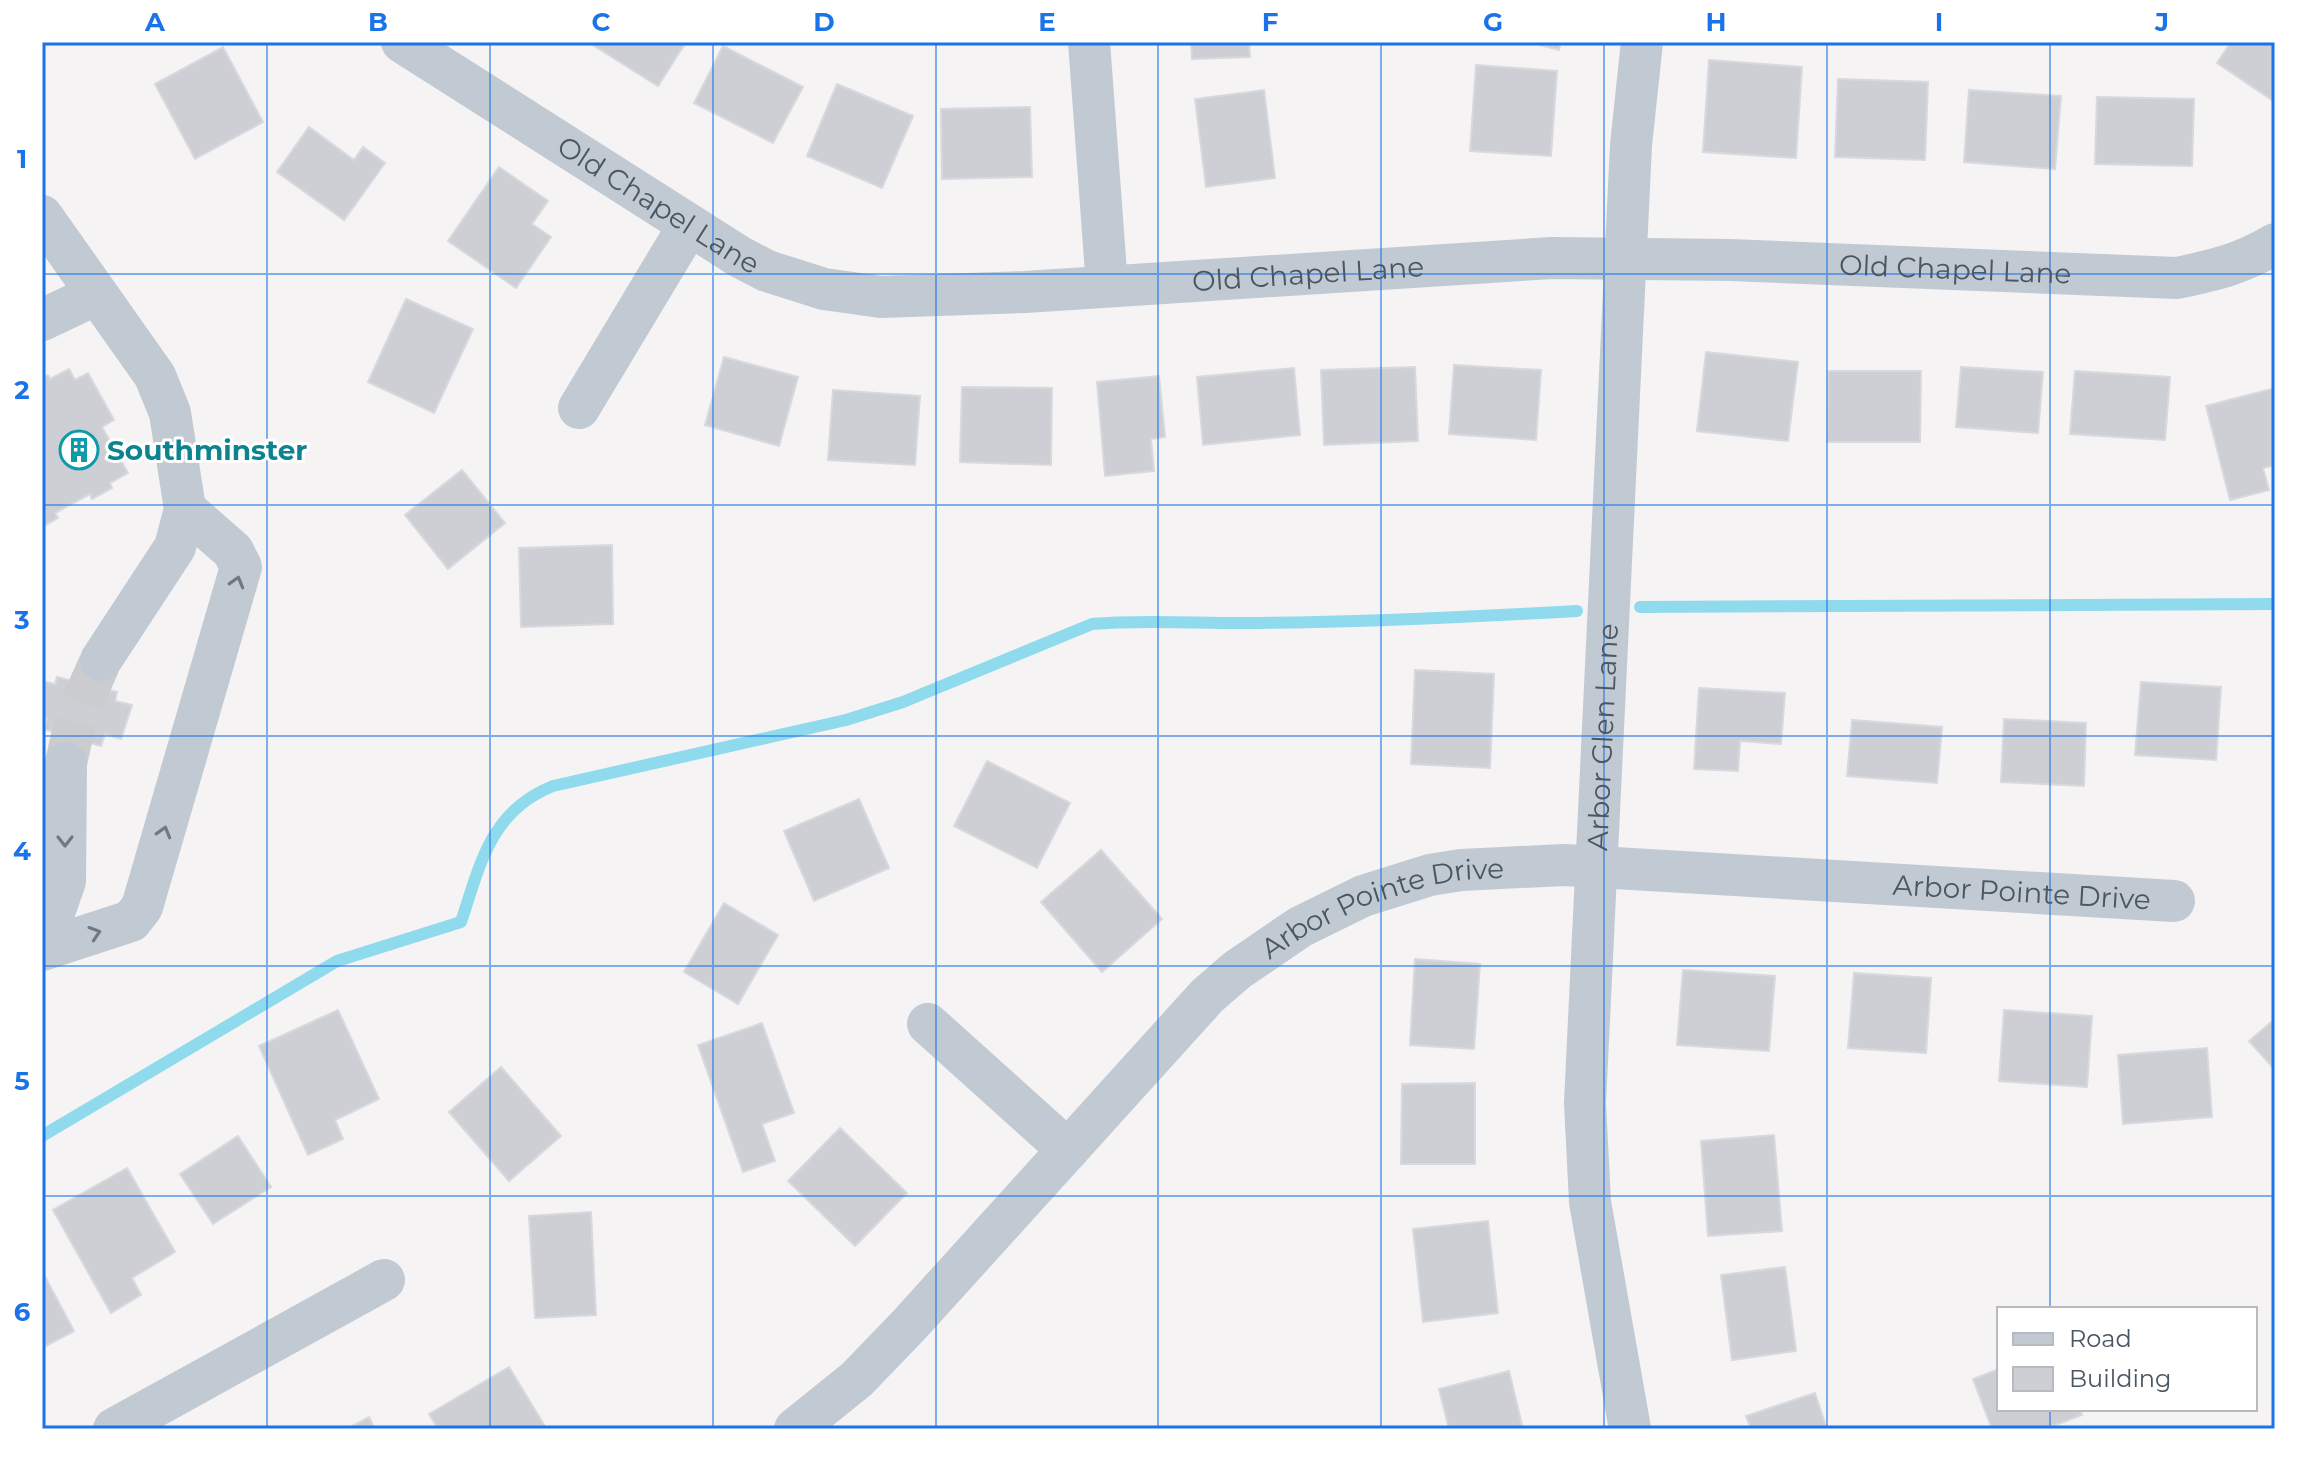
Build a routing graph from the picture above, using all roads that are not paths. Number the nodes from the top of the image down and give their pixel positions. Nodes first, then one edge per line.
1 (402, 42) edge
2 (1089, 42) edge
3 (1642, 42) edge
4 (42, 216) edge
5 (689, 225) junction
6 (2275, 244) edge
7 (1626, 258) junction
8 (1107, 286) junction
9 (97, 294) junction
10 (42, 320) edge
11 (579, 408) dead end
12 (185, 509) junction
13 (101, 660) tunnel mouth
14 (66, 763) tunnel mouth
15 (1595, 868) junction
16 (2174, 901) dead end
17 (42, 948) edge
18 (928, 1024) dead end
19 (1068, 1150) junction
20 (384, 1280) dead end
21 (114, 1429) edge
22 (795, 1429) edge
23 (1630, 1429) edge

1 - 5 street, Old Chapel Lane
2 - 8 street
3 - 7 street, Arbor Glen Lane
4 - 9 street
5 - 8 street, Old Chapel Lane
5 - 11 street
6 - 7 street, Old Chapel Lane
7 - 8 street, Old Chapel Lane
7 - 15 street, Arbor Glen Lane
9 - 10 street
9 - 12 street
12 - 13 street
17 -> 12 street
14 -> 17 street
15 - 16 street, Arbor Pointe Drive
15 - 19 street, Arbor Pointe Drive
15 - 23 street, Arbor Glen Lane
18 - 19 street
19 - 22 street, Arbor Pointe Drive
20 - 21 street

